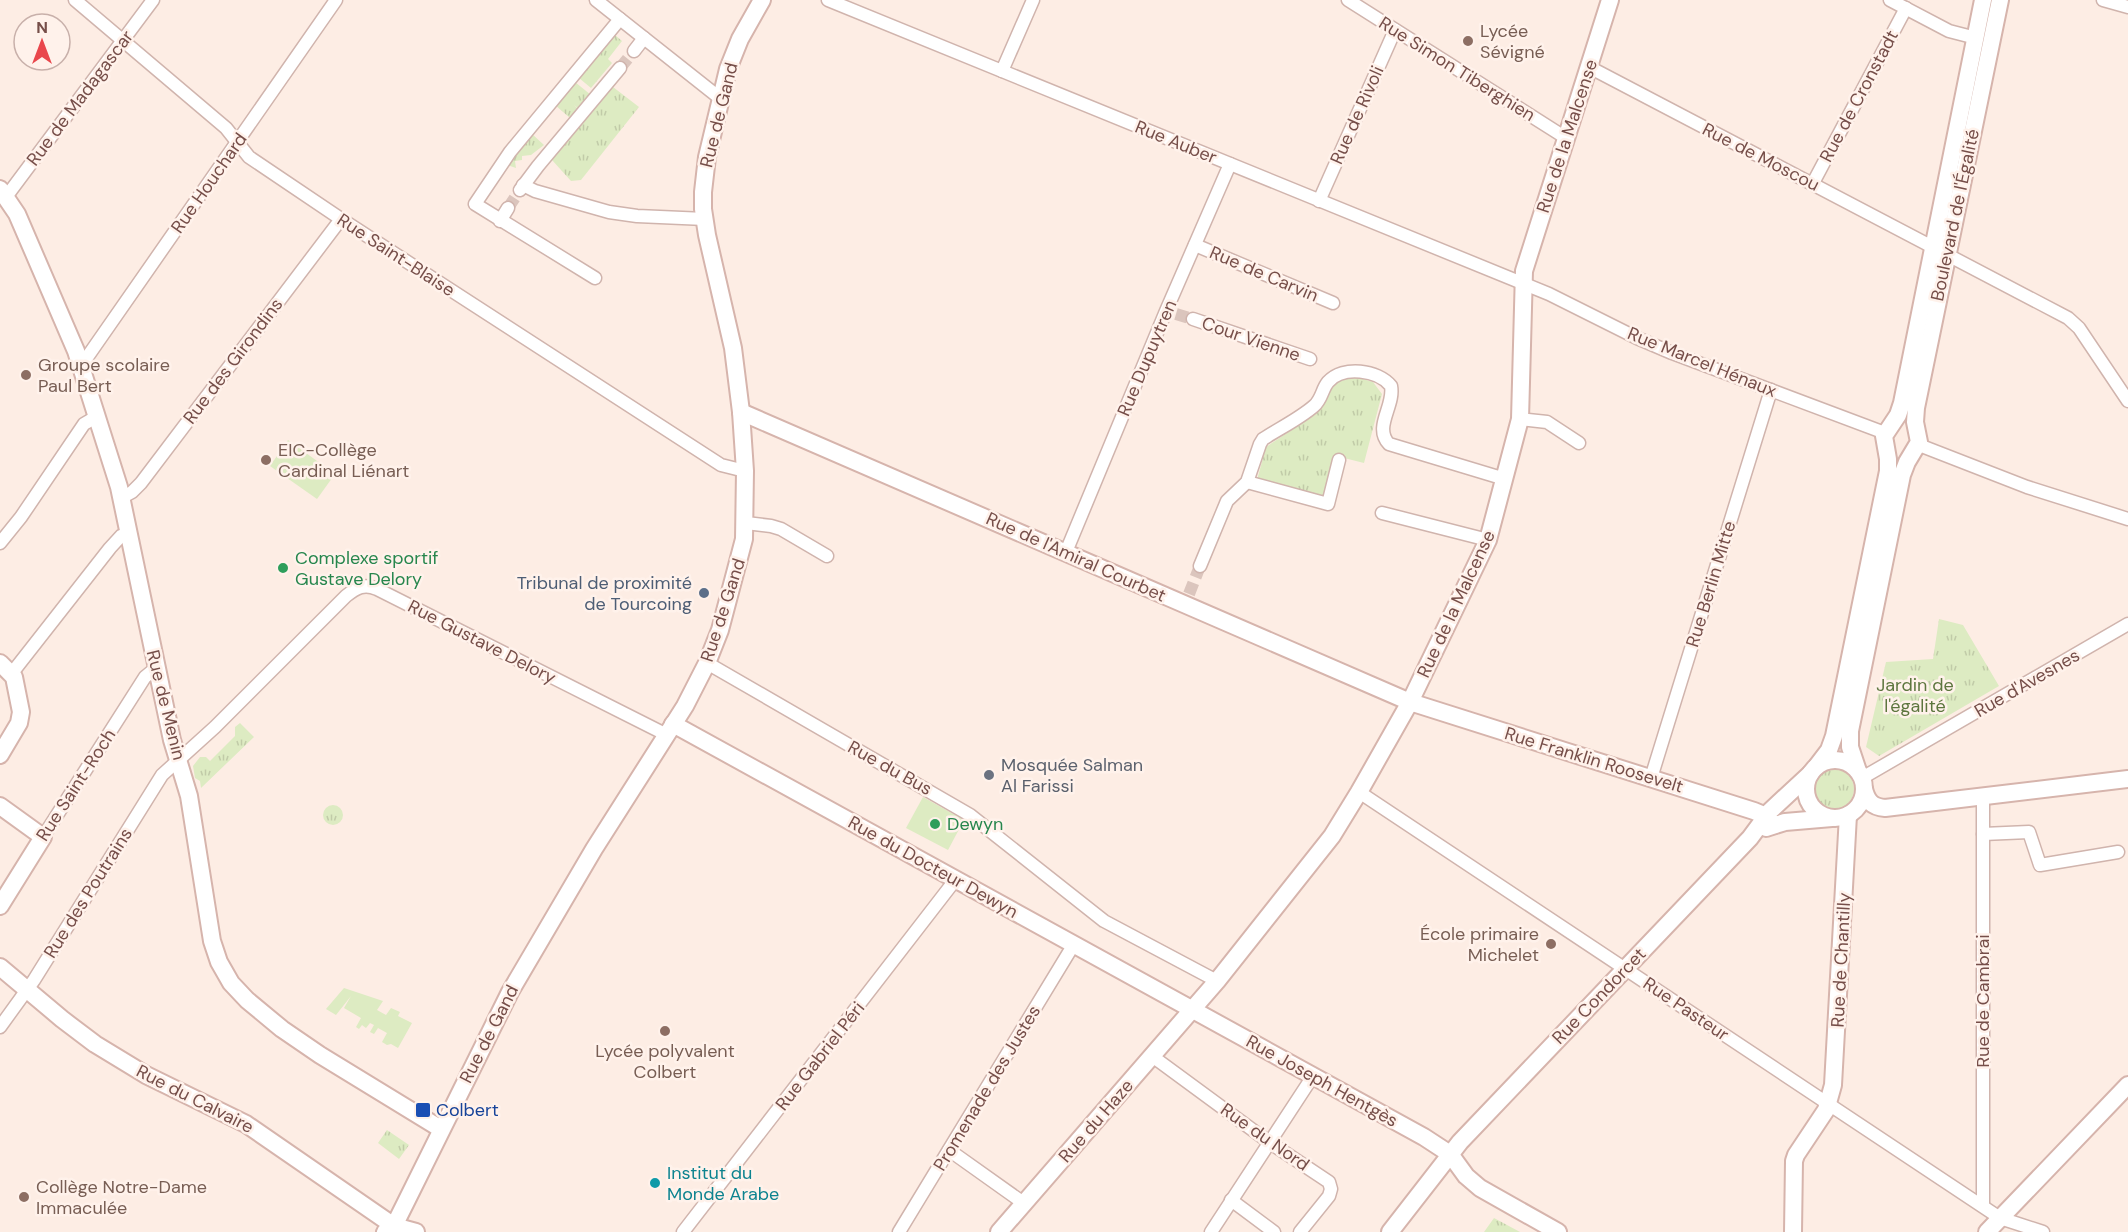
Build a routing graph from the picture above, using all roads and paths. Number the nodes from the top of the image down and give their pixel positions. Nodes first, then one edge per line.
1 (75, 0) edge
2 (153, 0) edge
3 (596, 0) edge
4 (762, 0) edge
5 (828, 0) edge
6 (1034, 0) edge
7 (1348, 0) edge
8 (1610, 0) edge
9 (1890, 0) edge
10 (1983, 0) edge
11 (2000, 0) edge
12 (2103, 0) edge
13 (333, 1) edge
14 (2128, 7) edge
15 (1906, 8) junction
16 (620, 20) junction
17 (1395, 30) junction
18 (644, 38) junction
19 (1976, 38) junction
20 (122, 41) junction
21 (634, 51) tunnel mouth
22 (1589, 67) junction
23 (620, 68) tunnel mouth
24 (1002, 71) junction
25 (721, 99) junction
26 (1566, 138) junction
27 (238, 143) junction
28 (1230, 164) junction
29 (1813, 183) junction
30 (3, 193) edge
31 (1319, 201) junction
32 (508, 208) tunnel mouth
33 (341, 219) junction
34 (705, 219) junction
35 (500, 220) junction
36 (1194, 245) junction
37 (1940, 249) junction
38 (595, 278) dead end
39 (1523, 284) junction
40 (1333, 303) dead end
41 (1193, 320) tunnel mouth
42 (1310, 359) dead end
43 (81, 366) junction
44 (1771, 390) junction
45 (2128, 401) edge
46 (741, 412) junction
47 (96, 417) junction
48 (1520, 419) junction
49 (1887, 436) junction
50 (1579, 443) dead end
51 (1917, 443) junction
52 (1339, 460) dead end
53 (745, 471) junction
54 (1505, 479) junction
55 (1247, 482) junction
56 (121, 498) junction
57 (1382, 513) dead end
58 (2128, 519) edge
59 (746, 523) junction
60 (128, 533) junction
61 (1488, 540) junction
62 (0, 543) edge
63 (1066, 552) junction
64 (827, 556) dead end
65 (1200, 566) tunnel mouth
66 (2128, 624) edge
67 (707, 663) junction
68 (6, 668) edge
69 (156, 668) junction
70 (1410, 702) junction
71 (670, 730) junction
72 (0, 755) edge
73 (179, 761) junction
74 (1814, 770) junction
75 (1651, 778) junction
76 (2128, 779) edge
77 (1862, 780) junction
78 (1359, 792) junction
79 (1983, 796) junction
80 (0, 806) edge
81 (1840, 816) junction
82 (1770, 820) junction
83 (1983, 834) junction
84 (43, 837) junction
85 (2118, 852) dead end
86 (956, 879) junction
87 (0, 906) edge
88 (1074, 944) junction
89 (0, 967) edge
90 (1625, 969) junction
91 (1217, 981) junction
92 (27, 990) junction
93 (1193, 1009) junction
94 (0, 1027) edge
95 (1152, 1056) junction
96 (1313, 1076) junction
97 (2128, 1085) edge
98 (1828, 1104) junction
99 (441, 1129) junction
100 (1269, 1142) junction
101 (949, 1150) junction
102 (1450, 1154) junction
103 (1231, 1200) junction
104 (1025, 1204) junction
105 (1983, 1206) junction
106 (2000, 1218) junction
107 (393, 1230) edge
108 (416, 1232) edge
109 (683, 1232) edge
110 (899, 1232) edge
111 (999, 1232) edge
112 (1211, 1232) edge
113 (1274, 1232) edge
114 (1300, 1232) edge
115 (1390, 1232) edge
116 (1558, 1232) edge
117 (1792, 1232) edge
118 (1987, 1232) edge
119 (2043, 1232) edge

1 - 20 street, Rue Saint-Blaise
2 - 20 street, Rue de Madagascar
3 - 16 street
4 - 25 street, Rue de Gand
5 - 24 street, Rue Auber
6 - 24 street
7 - 17 street, Rue Simon Tiberghien
8 - 22 street, Rue de la Malcense
9 - 15 street
10 - 19 street, Boulevard de l'Égalité
11 - 37 street, Boulevard de l'Égalité
12 - 14 street
13 - 27 street, Rue Houchard
15 - 19 street
15 - 29 street, Rue de Cronstadt
16 - 18 street
16 - 35 street
17 - 26 street, Rue Simon Tiberghien
17 - 31 street, Rue de Rivoli
18 - 21 street
18 - 25 street
19 - 37 street, Boulevard de l'Égalité
20 - 27 street, Rue Saint-Blaise
20 - 30 street, Rue de Madagascar
22 - 26 street, Rue de la Malcense
22 - 29 street, Rue de Moscou
23 - 34 street
24 - 28 street, Rue Auber
25 - 34 street, Rue de Gand
26 - 39 street, Rue de la Malcense
27 - 33 street, Rue Saint-Blaise
27 - 43 street, Rue Houchard
28 - 31 street, Rue Auber
28 - 36 street, Rue Dupuytren
29 - 37 street, Rue de Moscou
30 - 43 street, Rue de Menin
31 - 39 street, Rue Auber
32 - 35 street
33 - 53 street, Rue Saint-Blaise
33 - 56 street, Rue des Girondins
34 - 46 street, Rue de Gand
35 - 38 street
36 - 40 street, Rue de Carvin
36 - 63 street, Rue Dupuytren
37 - 45 street, Rue de Moscou
37 - 49 street, Boulevard de l'Égalité
37 - 51 street, Boulevard de l'Égalité
39 - 44 street, Rue Marcel Hénaux
39 - 48 street, Rue de la Malcense
41 - 42 street, Cour Vienne
43 - 47 street, Rue de Menin
44 - 49 street, Rue Marcel Hénaux
44 - 75 street, Rue Berlin Mitte
46 - 53 street, Rue de Gand
46 - 63 street, Rue de l'Amiral Courbet
47 - 56 street, Rue de Menin
47 - 62 street
48 - 50 street
48 - 54 street, Rue de la Malcense
49 - 51 street
49 - 51 street
49 - 74 street, Boulevard de l'Égalité
51 - 58 street
51 - 77 street, Boulevard de l'Égalité
52 - 55 street
53 - 59 street, Rue de Gand
54 - 55 street
54 - 61 street, Rue de la Malcense
55 - 65 street
56 - 60 street, Rue de Menin
57 - 61 street
59 - 64 street
59 - 67 street, Rue de Gand
60 - 68 street
60 - 69 street, Rue de Menin
61 - 70 street, Rue de la Malcense
63 - 70 street, Rue de l'Amiral Courbet
66 - 77 street, Rue d'Avesnes
67 - 71 street, Rue de Gand
67 - 91 street, Rue du Bus
68 - 72 street
69 - 73 street, Rue de Menin
69 - 84 street, Rue Saint-Roch
70 - 75 street, Rue Franklin Roosevelt
70 - 78 street, Rue de la Malcense
71 - 73 street, Rue Gustave Delory
71 - 86 street, Rue du Docteur Dewyn
71 - 99 street, Rue de Gand
73 - 92 street, Rue des Poutrains
73 - 99 street, Rue de Menin
74 - 77 street
74 - 81 street
74 - 82 street, Rue Condorcet
75 - 82 street, Rue Franklin Roosevelt
76 - 79 street
77 - 79 street
77 - 81 street
78 - 90 street, Rue Pasteur
78 - 91 street, Rue de la Malcense
79 - 83 street, Rue de Cambrai
80 - 84 street
81 - 82 street
81 - 98 street, Rue de Chantilly
82 - 90 street, Rue Condorcet
83 - 85 street
83 - 105 street, Rue de Cambrai
84 - 87 street, Rue Saint-Roch
86 - 88 street, Rue du Docteur Dewyn
86 - 109 street, Rue Gabriel Péri
88 - 93 street, Rue du Docteur Dewyn
88 - 101 street, Promenade des Justes
89 - 92 street, Rue du Calvaire
90 - 98 street, Rue Pasteur
90 - 102 street, Rue Condorcet
91 - 93 street, Rue de la Malcense
92 - 94 street, Rue des Poutrains
92 - 107 street, Rue du Calvaire
93 - 95 street, Rue du Haze
93 - 96 street, Rue Joseph Hentgès
95 - 100 street, Rue du Nord
95 - 104 street, Rue du Haze
96 - 100 street
96 - 102 street, Rue Joseph Hentgès
97 - 106 street
98 - 105 street, Rue Pasteur
98 - 117 street
99 - 107 street, Rue de Gand
100 - 103 street
100 - 114 street, Rue du Nord
101 - 104 street
101 - 110 street, Promenade des Justes
102 - 115 street, Rue Condorcet
102 - 116 street, Rue Joseph Hentgès
103 - 112 street
103 - 113 street
104 - 111 street, Rue du Haze
105 - 106 street, Rue Pasteur
106 - 118 street
106 - 119 street, Rue Pasteur
107 - 108 street, Rue du Calvaire

